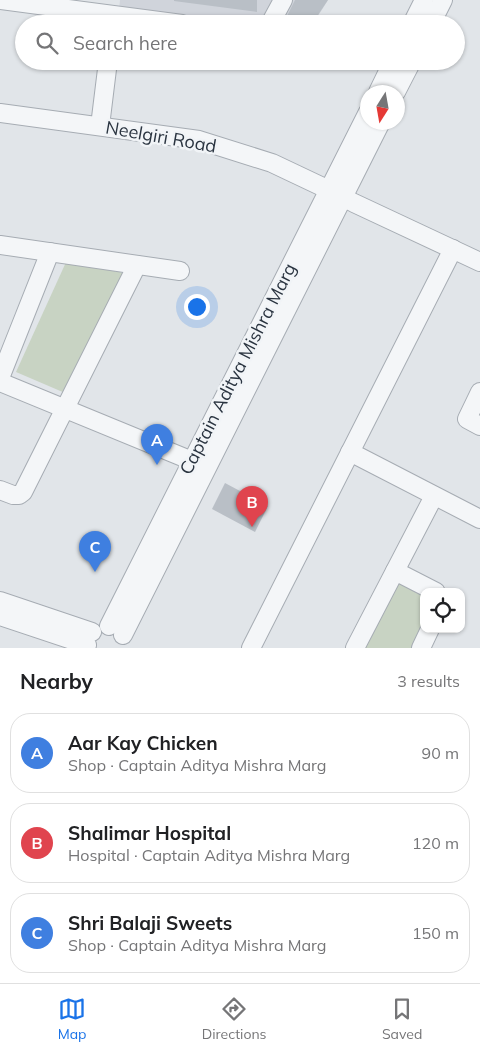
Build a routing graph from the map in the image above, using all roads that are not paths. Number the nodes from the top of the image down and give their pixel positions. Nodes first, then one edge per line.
1 (0, 0) edge
2 (283, 0) edge
3 (424, 0) edge
4 (443, 0) edge
5 (27, 2) edge
6 (114, 13) edge
7 (126, 15) edge
8 (275, 15) edge
9 (416, 15) edge
10 (436, 15) edge
11 (107, 70) edge
12 (389, 70) edge
13 (407, 70) edge
14 (381, 85) edge
15 (400, 85) edge
16 (0, 113) edge
17 (100, 126) junction
18 (361, 130) edge
19 (376, 130) edge
20 (336, 194) junction
21 (0, 245) edge
22 (453, 249) junction
23 (50, 252) junction
24 (480, 262) edge
25 (137, 264) junction
26 (180, 271) dead end
27 (0, 380) edge
28 (480, 392) edge
29 (66, 408) junction
30 (480, 426) edge
31 (350, 452) junction
32 (199, 464) junction
33 (0, 490) edge
34 (434, 496) junction
35 (480, 519) edge
36 (396, 571) junction
37 (428, 588) edge
38 (0, 601) edge
39 (0, 616) edge
40 (428, 633) edge
41 (110, 641) edge
42 (251, 648) edge
43 (356, 648) edge
44 (420, 648) edge

1 - 5 street
2 - 8 street
3 - 9 street
4 - 10 street
5 - 6 street
6 - 7 street
11 - 17 street
12 - 14 street
13 - 15 street
16 - 17 street, Neelgiri Road
17 - 20 street, Neelgiri Road
18 - 20 street, Captain Aditya Mishra Marg
19 - 20 street, Captain Aditya Mishra Marg
20 - 22 street, Neelgiri Road
20 - 32 street, Captain Aditya Mishra Marg
21 - 23 street
22 - 24 street, Neelgiri Road
22 - 31 street
23 - 25 street
23 - 27 street
25 - 26 street
25 - 29 street
27 - 29 street
28 - 30 street
29 - 32 street
29 - 33 street
31 - 34 street
31 - 42 street
32 - 41 street, Captain Aditya Mishra Marg
34 - 35 street
34 - 36 street
36 - 37 street
36 - 43 street
38 - 41 street
39 - 41 street
40 - 44 street

